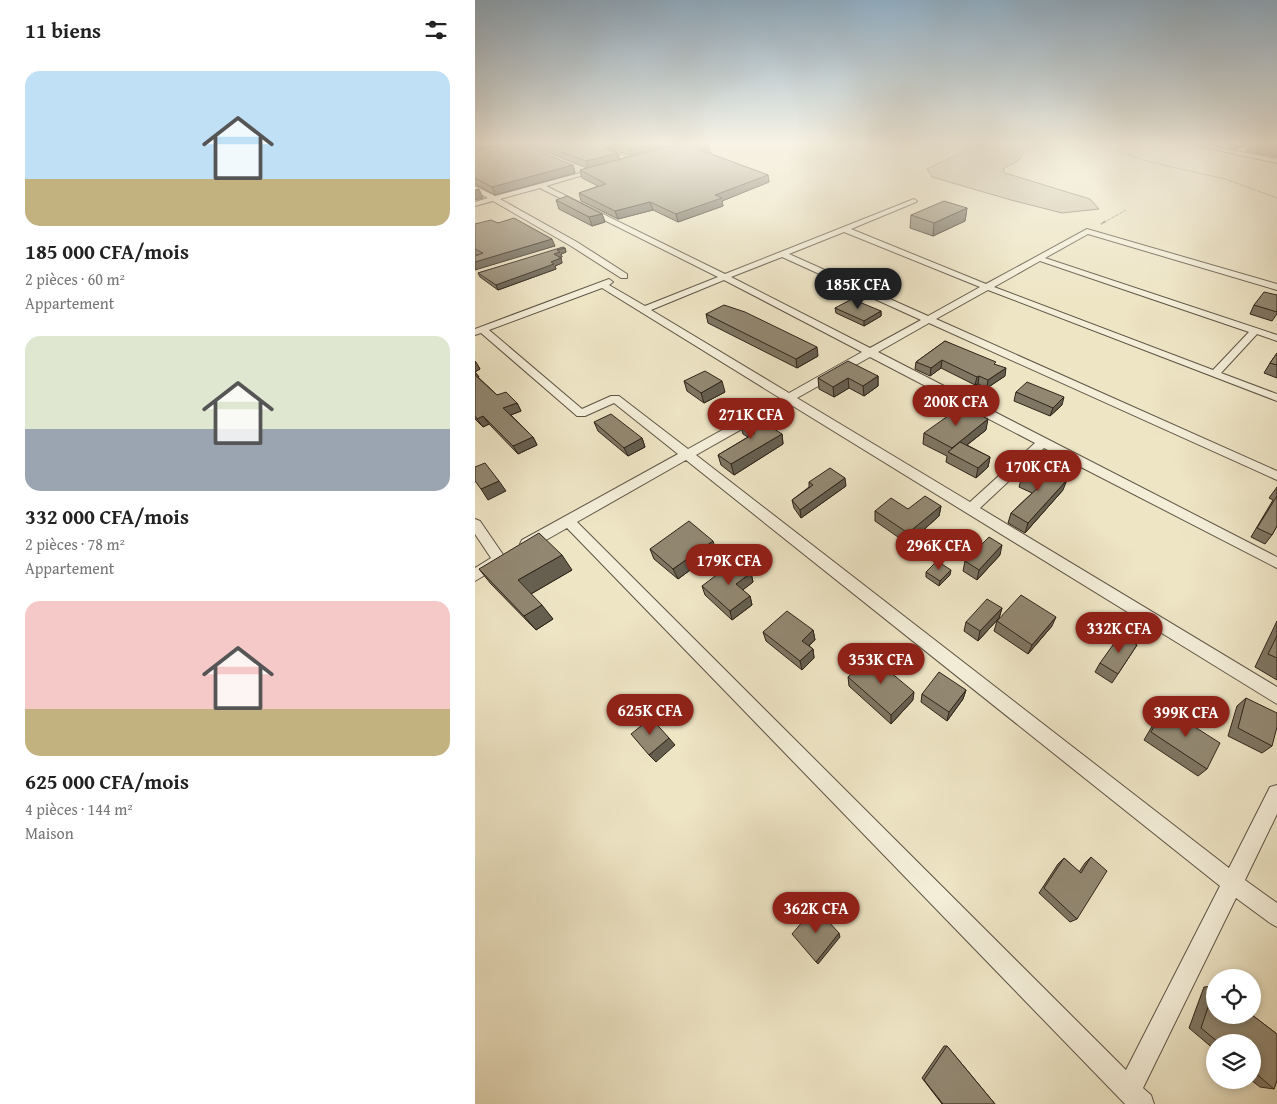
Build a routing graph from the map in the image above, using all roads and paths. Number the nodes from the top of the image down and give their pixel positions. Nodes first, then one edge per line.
1 (488, 196) edge
2 (507, 196) edge
3 (560, 196) edge
4 (494, 199) junction
5 (914, 200) dead end
6 (475, 204) edge
7 (1126, 210) dead end
8 (844, 229) junction
9 (1087, 232) junction
10 (574, 244) junction
11 (565, 247) edge
12 (782, 254) junction
13 (1039, 258) junction
14 (724, 277) junction
15 (601, 284) junction
16 (987, 287) junction
17 (1277, 287) edge
18 (643, 310) junction
19 (928, 320) junction
20 (1255, 330) junction
21 (479, 331) edge
22 (1277, 338) edge
23 (870, 352) junction
24 (1215, 374) junction
25 (788, 398) junction
26 (1277, 398) edge
27 (1043, 442) junction
28 (687, 454) junction
29 (1277, 476) edge
30 (971, 510) junction
31 (568, 521) junction
32 (475, 524) edge
33 (508, 554) junction
34 (1277, 563) edge
35 (475, 575) edge
36 (1277, 696) edge
37 (1277, 794) edge
38 (1232, 883) junction
39 (1277, 916) edge
40 (1135, 1097) edge

1 - 4 street
2 - 4 street
3 - 14 street
4 - 6 street
4 - 10 street
5 - 8 street
7 - 9 path
8 - 12 street
8 - 16 street
9 - 13 street
9 - 17 street
10 - 11 street
10 - 15 street
12 - 14 street
12 - 19 street
13 - 16 street
13 - 20 street
14 - 18 street
14 - 23 street
15 - 18 street
15 - 21 street
16 - 19 street
16 - 24 street
18 - 25 street
19 - 23 street
19 - 29 street
20 - 22 street
20 - 24 street
21 - 28 street
23 - 25 street
23 - 27 street
24 - 26 street
25 - 28 street
25 - 30 street
27 - 30 street
27 - 34 street
28 - 31 street
28 - 38 street
30 - 36 street
31 - 33 street
31 - 40 street
32 - 33 street
33 - 35 street
37 - 38 street
38 - 39 street
38 - 40 street

